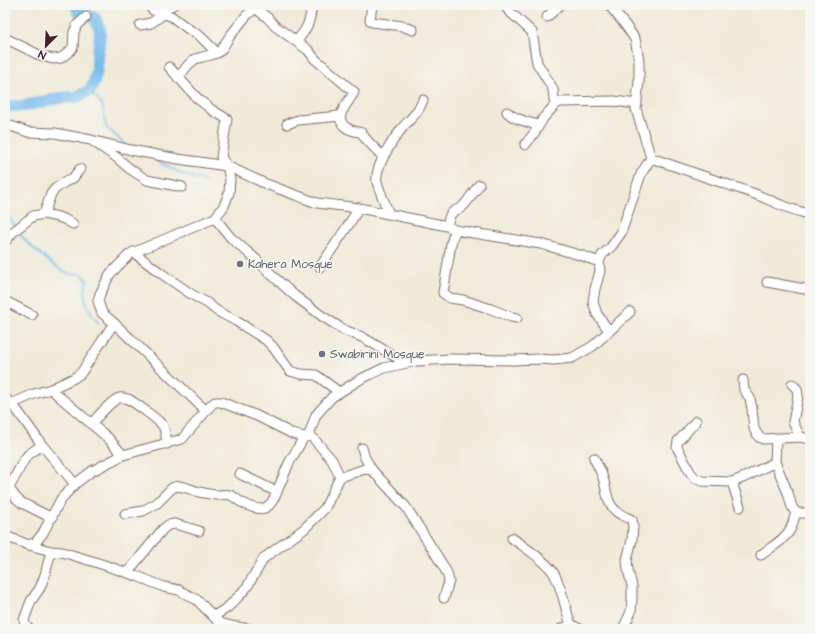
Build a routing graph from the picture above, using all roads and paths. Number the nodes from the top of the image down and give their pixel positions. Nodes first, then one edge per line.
1 (148, 5) edge
2 (173, 5) edge
3 (312, 5) edge
4 (372, 5) edge
5 (506, 5) edge
6 (560, 5) edge
7 (609, 5) edge
8 (257, 6) edge
9 (160, 13) junction
10 (86, 17) dead end
11 (546, 17) dead end
12 (140, 25) dead end
13 (413, 30) dead end
14 (5, 38) edge
15 (296, 41) junction
16 (217, 53) junction
17 (168, 67) dead end
18 (178, 78) junction
19 (423, 100) dead end
20 (556, 104) junction
21 (637, 104) junction
22 (507, 112) dead end
23 (340, 116) junction
24 (5, 124) edge
25 (287, 124) dead end
26 (538, 125) junction
27 (91, 140) junction
28 (525, 144) dead end
29 (383, 156) junction
30 (651, 158) junction
31 (227, 166) junction
32 (80, 169) dead end
33 (479, 185) dead end
34 (182, 187) dead end
35 (359, 208) junction
36 (44, 214) junction
37 (389, 214) junction
38 (810, 214) edge
39 (215, 218) junction
40 (73, 224) dead end
41 (451, 228) junction
42 (5, 242) edge
43 (134, 252) junction
44 (599, 262) junction
45 (320, 267) dead end
46 (767, 282) dead end
47 (810, 290) edge
48 (5, 301) edge
49 (630, 312) dead end
50 (32, 315) dead end
51 (517, 318) dead end
52 (114, 323) junction
53 (609, 331) junction
54 (406, 363) junction
55 (743, 380) dead end
56 (792, 384) dead end
57 (51, 389) junction
58 (339, 392) junction
59 (7, 403) edge
60 (206, 411) junction
61 (696, 421) dead end
62 (91, 424) junction
63 (307, 436) junction
64 (800, 437) junction
65 (776, 438) junction
66 (810, 439) edge
67 (167, 444) junction
68 (42, 445) junction
69 (362, 448) dead end
70 (123, 455) junction
71 (594, 458) dead end
72 (775, 462) junction
73 (372, 470) junction
74 (240, 474) dead end
75 (340, 477) junction
76 (732, 482) junction
77 (74, 484) junction
78 (278, 489) junction
79 (7, 490) edge
80 (740, 508) dead end
81 (796, 513) junction
82 (810, 513) edge
83 (125, 514) dead end
84 (52, 518) junction
85 (199, 531) dead end
86 (5, 536) edge
87 (512, 538) dead end
88 (29, 545) junction
89 (51, 551) junction
90 (761, 555) dead end
91 (127, 573) junction
92 (444, 598) dead end
93 (214, 616) junction
94 (576, 627) edge
95 (29, 629) edge
96 (250, 629) edge
97 (561, 629) edge
98 (623, 629) edge

1 - 9 street
2 - 9 street
3 - 15 street
4 - 13 street
5 - 20 street
6 - 11 street
7 - 21 street
8 - 15 street
8 - 16 street
9 - 12 street
9 - 16 street
10 - 14 street
15 - 23 street
16 - 18 street
17 - 18 street
18 - 31 street
19 - 29 street
20 - 21 street
20 - 26 street
21 - 30 street
22 - 26 street
23 - 25 street
23 - 29 street
24 - 27 street
26 - 28 street
27 - 31 street
27 - 34 street
29 - 37 street
30 - 38 street
30 - 44 street
31 - 35 street
31 - 39 street
32 - 36 street
33 - 41 street
35 - 37 street
35 - 45 street
36 - 40 street
36 - 42 street
37 - 41 street
39 - 43 street
39 - 54 street
41 - 44 street
41 - 51 street
43 - 52 street
43 - 58 street
44 - 53 street
46 - 47 street
48 - 50 street
49 - 53 street
52 - 57 street
52 - 60 street
53 - 54 street
54 - 58 street
55 - 65 street
56 - 64 street
57 - 59 street
57 - 62 street
58 - 63 street
59 - 68 street
60 - 63 street
60 - 67 street
61 - 76 street
62 - 67 street
62 - 70 street
63 - 75 street
63 - 78 street
64 - 65 street
64 - 66 street
65 - 72 street
67 - 70 street
68 - 77 street
68 - 79 street
69 - 73 street
70 - 77 street
71 - 98 street
72 - 76 street
72 - 81 street
73 - 75 street
73 - 92 street
74 - 78 street
75 - 93 street
76 - 80 street
77 - 84 street
78 - 83 street
79 - 84 street
81 - 82 street
81 - 90 street
84 - 88 street
85 - 91 street
86 - 88 street
87 - 94 street
88 - 89 street
89 - 91 street
89 - 95 street
91 - 93 street
93 - 96 street
94 - 97 street

